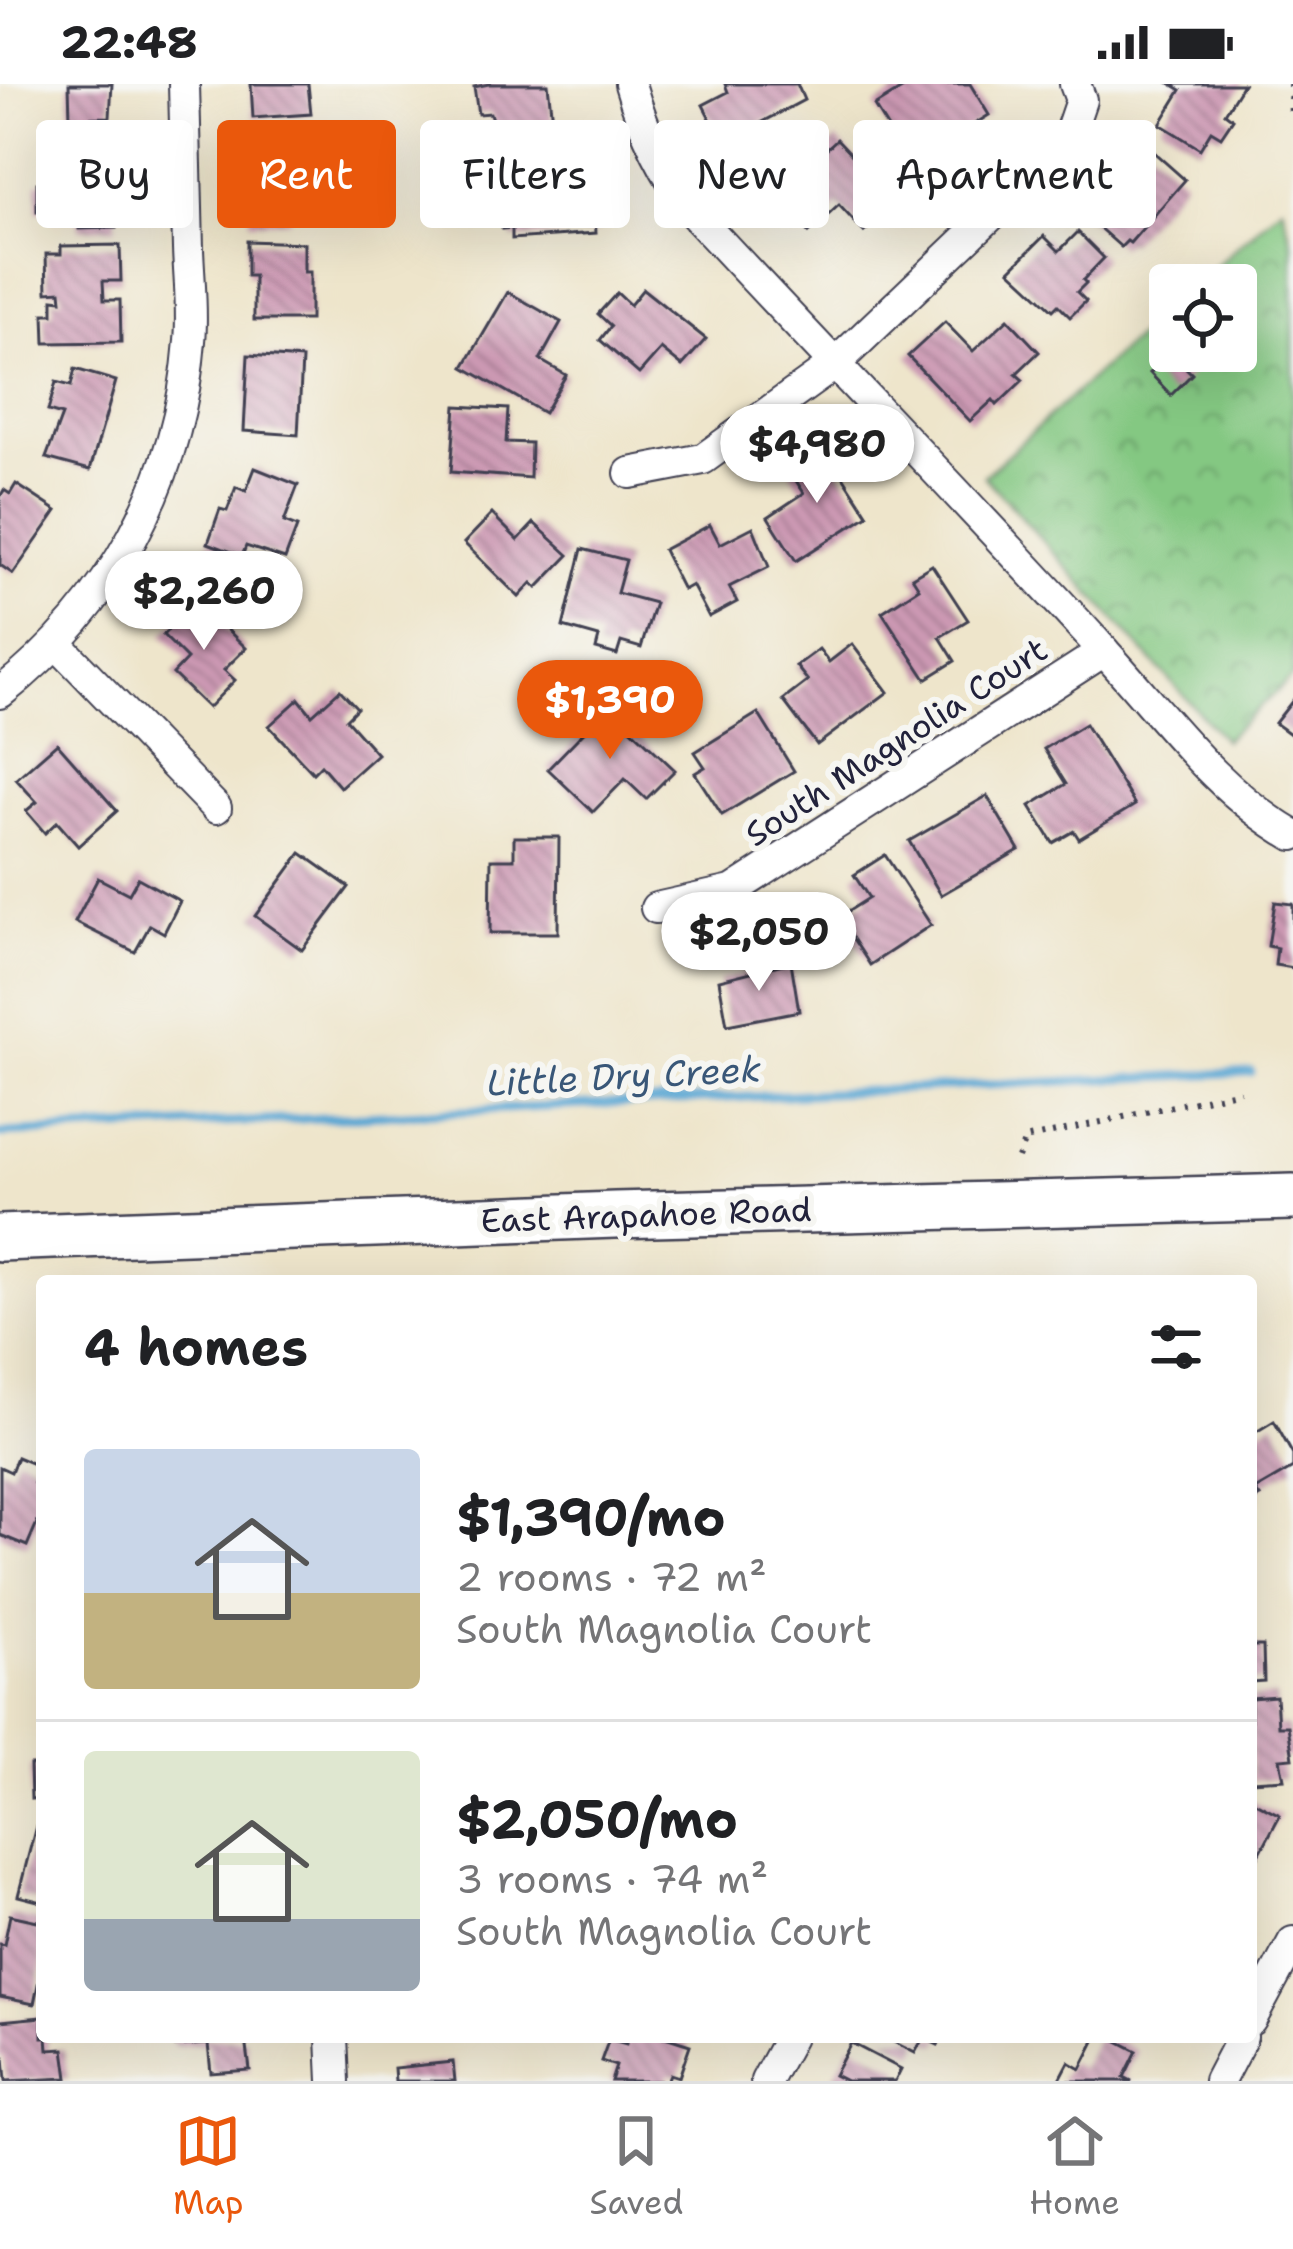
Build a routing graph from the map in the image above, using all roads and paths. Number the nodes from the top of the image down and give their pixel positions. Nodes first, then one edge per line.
1 (184, 84) edge
2 (630, 84) edge
3 (1075, 84) edge
4 (1291, 84) edge
5 (1291, 119) edge
6 (834, 365) junction
7 (629, 473) dead end
8 (57, 644) junction
9 (1104, 651) junction
10 (0, 693) edge
11 (216, 808) dead end
12 (1293, 835) edge
13 (656, 908) dead end
14 (1240, 1091) dead end
15 (1018, 1158) dead end
16 (1293, 1197) edge
17 (0, 1238) edge
18 (1293, 1942) edge
19 (1257, 2009) edge
20 (332, 2043) edge
21 (787, 2043) edge
22 (1239, 2043) edge
23 (334, 2081) edge
24 (766, 2081) edge
25 (1220, 2081) edge

1 - 8 street
2 - 6 street
3 - 6 street
4 - 5 path
6 - 7 street
6 - 9 street
8 - 10 street
8 - 11 street
9 - 12 street
9 - 13 street, South Magnolia Court
14 - 15 path
16 - 17 main road, East Arapahoe Road
18 - 19 street
20 - 23 street
21 - 24 street
22 - 25 street

